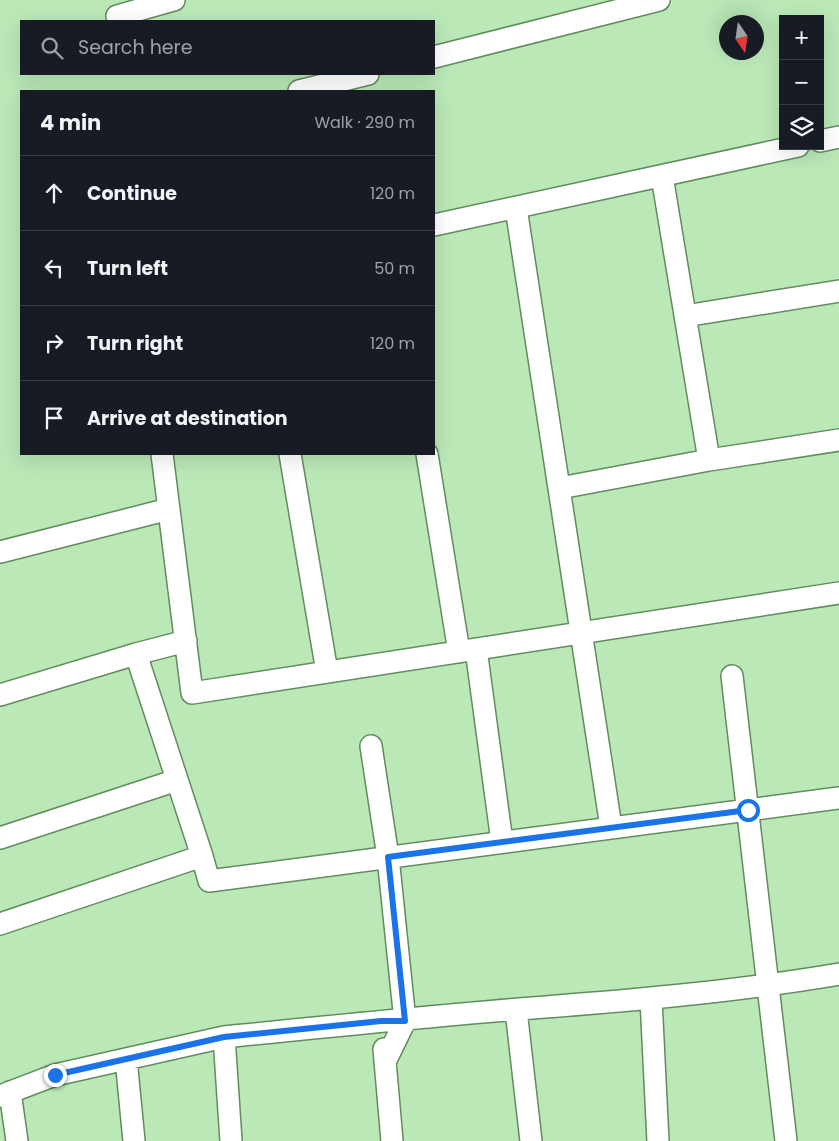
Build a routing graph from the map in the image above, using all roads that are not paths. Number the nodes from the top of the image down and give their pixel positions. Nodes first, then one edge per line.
1 (174, 0) edge
2 (659, 0) edge
3 (117, 16) dead end
4 (435, 57) edge
5 (364, 75) edge
6 (303, 90) edge
7 (839, 137) edge
8 (824, 141) edge
9 (780, 150) edge
10 (662, 176) junction
11 (516, 208) junction
12 (435, 226) edge
13 (839, 290) edge
14 (686, 316) junction
15 (839, 440) edge
16 (162, 455) edge
17 (290, 455) edge
18 (427, 455) edge
19 (709, 460) junction
20 (560, 488) junction
21 (169, 509) junction
22 (0, 552) edge
23 (839, 593) edge
24 (583, 632) junction
25 (186, 640) junction
26 (467, 650) junction
27 (136, 654) junction
28 (327, 672) junction
29 (732, 676) dead end
30 (0, 695) edge
31 (371, 746) dead end
32 (178, 780) junction
33 (839, 798) edge
34 (748, 810) junction
35 (612, 827) junction
36 (0, 838) edge
37 (502, 842) junction
38 (202, 856) junction
39 (388, 857) junction
40 (0, 924) edge
41 (839, 974) edge
42 (770, 986) junction
43 (650, 1000) junction
44 (516, 1010) junction
45 (381, 1021) junction
46 (405, 1021) junction
47 (224, 1037) junction
48 (126, 1059) junction
49 (385, 1062) junction
50 (5, 1094) edge
51 (17, 1141) edge
52 (134, 1141) edge
53 (231, 1141) edge
54 (392, 1141) edge
55 (531, 1141) edge
56 (658, 1141) edge
57 (786, 1141) edge

1 - 3 street
2 - 4 street
5 - 6 street
7 - 8 street
9 - 10 street
10 - 11 street
10 - 14 street
11 - 12 street
11 - 20 street
13 - 14 street
14 - 19 street
15 - 19 street
16 - 21 street
17 - 28 street
18 - 26 street
19 - 20 street
20 - 24 street
21 - 22 street
21 - 25 street
23 - 24 street
24 - 26 street
24 - 35 street
25 - 27 street
25 - 28 street
26 - 28 street
26 - 37 street
27 - 30 street
27 - 32 street
29 - 34 street
31 - 39 street
32 - 36 street
32 - 38 street
33 - 34 street
34 - 35 street
34 - 42 street
35 - 37 street
37 - 39 street
38 - 39 street
38 - 40 street
39 - 46 street
41 - 42 street
42 - 43 street
42 - 57 street
43 - 44 street
43 - 56 street
44 - 46 street
44 - 55 street
45 - 46 street
45 - 47 street
45 - 49 street
46 - 49 street
47 - 48 street
47 - 53 street
48 - 50 street
48 - 52 street
49 - 54 street
50 - 51 street

